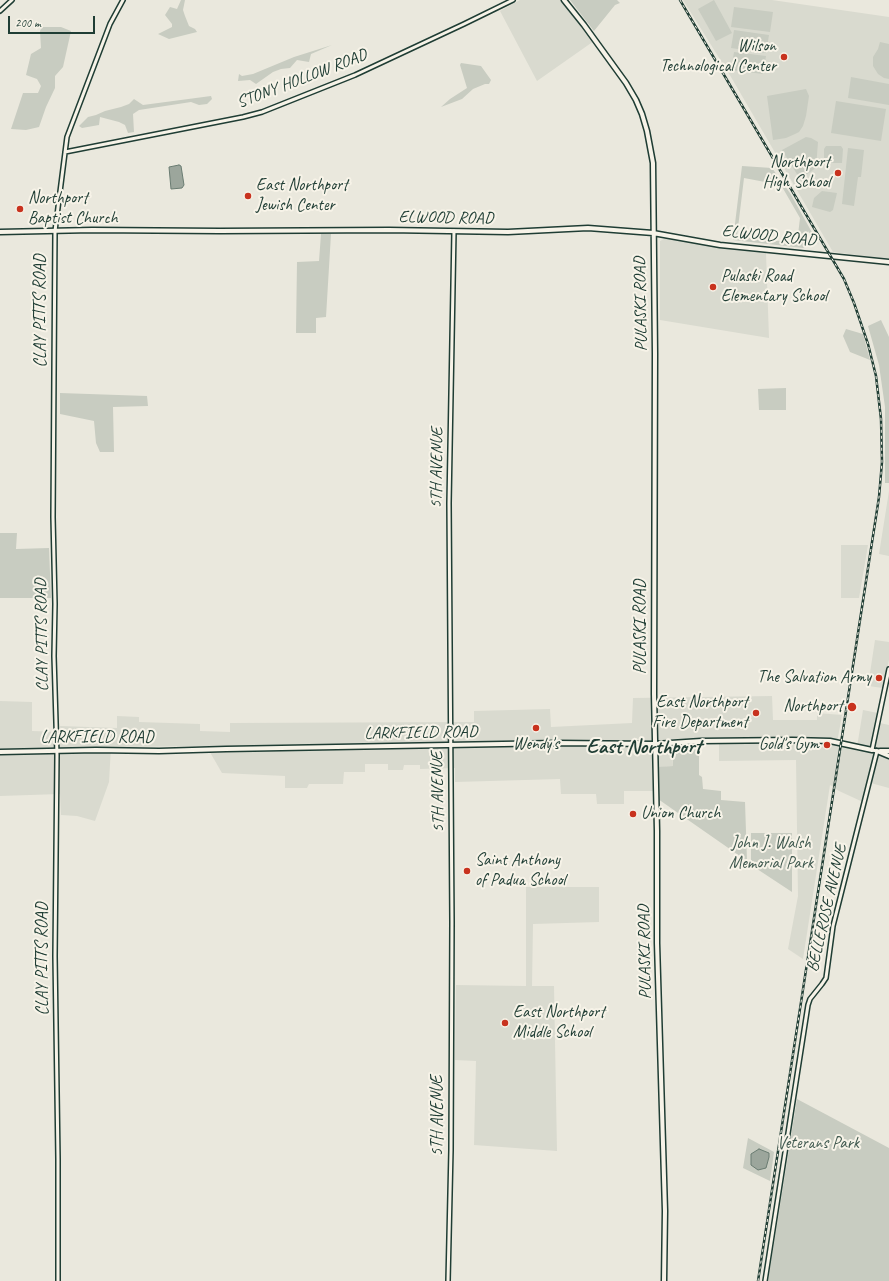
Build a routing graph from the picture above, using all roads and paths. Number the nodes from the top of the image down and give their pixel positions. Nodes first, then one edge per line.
1 (12, 0) edge
2 (123, 0) edge
3 (513, 0) edge
4 (564, 0) edge
5 (0, 11) edge
6 (65, 152) junction
7 (55, 231) junction
8 (454, 231) junction
9 (0, 232) edge
10 (653, 232) junction
11 (889, 262) edge
12 (889, 669) edge
13 (655, 744) junction
14 (451, 745) junction
15 (872, 750) junction
16 (57, 751) junction
17 (878, 751) junction
18 (889, 751) edge
19 (0, 752) edge
20 (889, 756) edge
21 (58, 1281) edge
22 (448, 1281) edge
23 (664, 1281) edge
24 (765, 1281) edge

1 - 5 street
2 - 6 street, CLAY PITTS ROAD
3 - 6 street, STONY HOLLOW ROAD
4 - 10 main road, PULASKI ROAD
6 - 7 street, CLAY PITTS ROAD
7 - 8 main road, ELWOOD ROAD
7 - 9 main road, ELWOOD ROAD
7 - 16 street, CLAY PITTS ROAD
8 - 10 main road, ELWOOD ROAD
8 - 14 street, 5TH AVENUE
10 - 11 main road, ELWOOD ROAD
10 - 13 main road, PULASKI ROAD
12 - 15 street
13 - 14 main road, LARKFIELD ROAD
13 - 15 main road, LARKFIELD ROAD
13 - 23 main road, PULASKI ROAD
14 - 16 main road, LARKFIELD ROAD
14 - 22 street, 5TH AVENUE
15 - 17 street
16 - 19 main road, LARKFIELD ROAD
16 - 21 street, CLAY PITTS ROAD
17 - 18 main road
17 - 20 main road
17 - 24 street, BELLEROSE AVENUE

